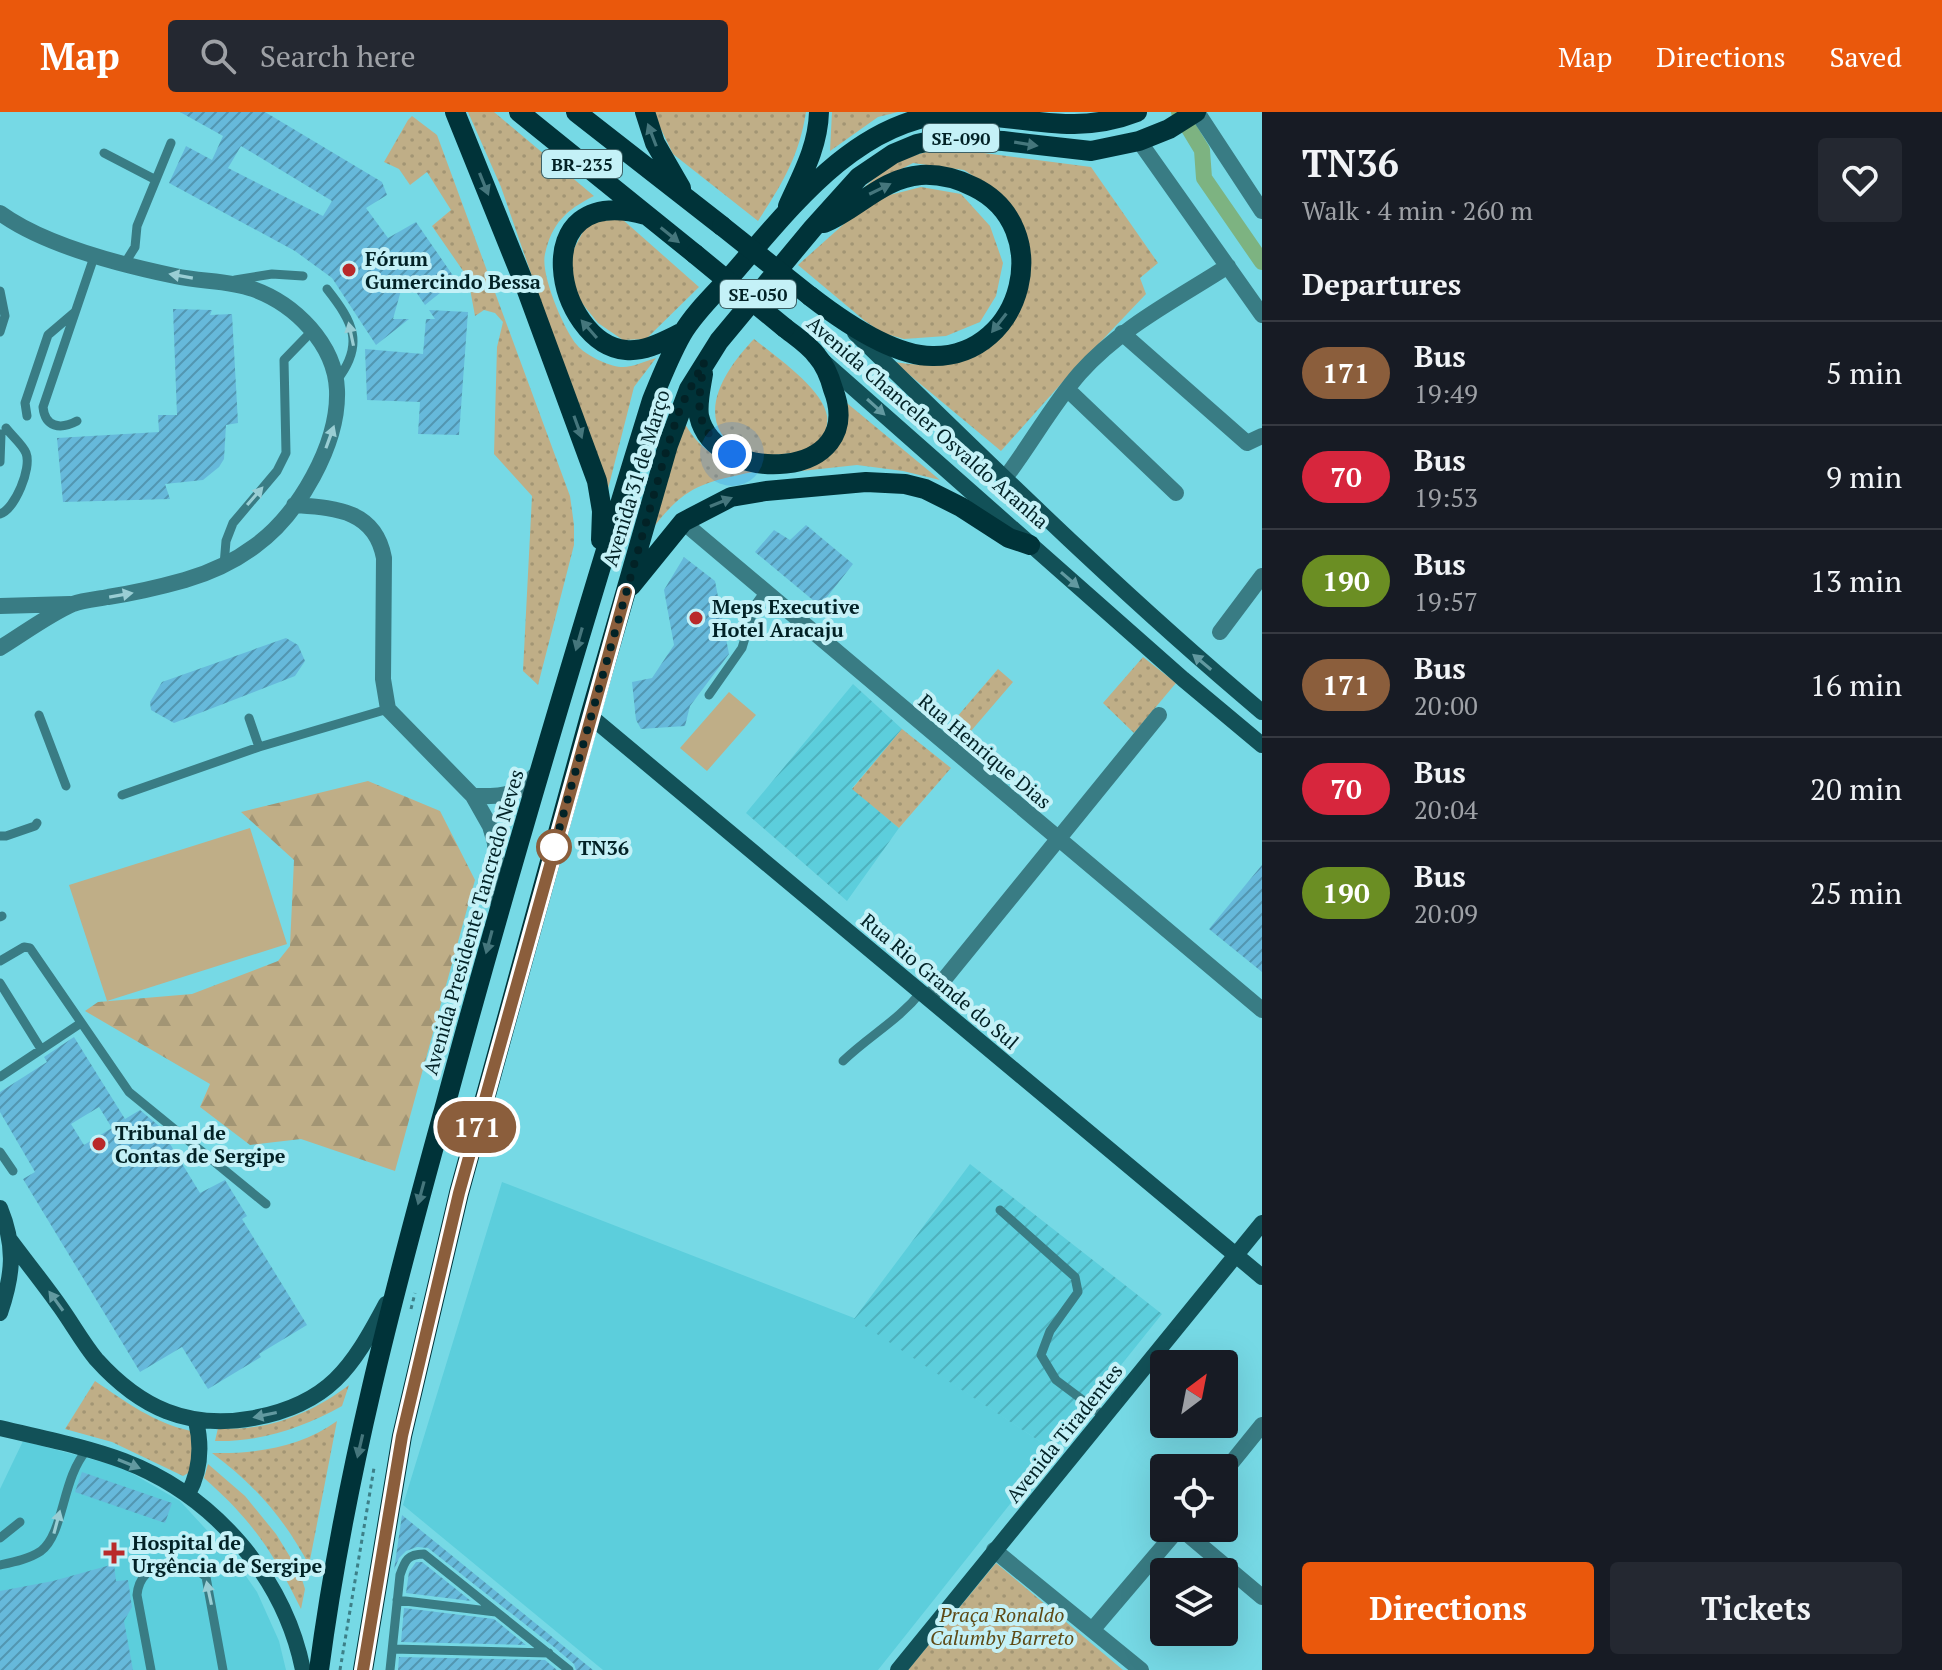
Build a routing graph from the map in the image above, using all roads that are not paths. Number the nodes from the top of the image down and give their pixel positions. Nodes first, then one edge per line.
1 (455, 112) edge
2 (519, 112) edge
3 (576, 112) edge
4 (645, 112) edge
5 (819, 112) edge
6 (1137, 112) edge
7 (995, 113) edge
8 (1195, 113) edge
9 (1139, 141) junction
10 (171, 143) dead end
11 (104, 153) dead end
12 (156, 180) junction
13 (693, 204) junction
14 (1262, 211) edge
15 (0, 213) edge
16 (646, 215) junction
17 (782, 218) junction
18 (0, 224) edge
19 (21, 228) junction
20 (813, 228) junction
21 (95, 254) junction
22 (125, 263) junction
23 (1228, 266) junction
24 (303, 276) dead end
25 (227, 283) junction
26 (327, 289) dead end
27 (0, 291) edge
28 (75, 312) junction
29 (1262, 315) edge
30 (842, 321) junction
31 (313, 330) junction
32 (0, 332) edge
33 (683, 332) junction
34 (1122, 333) junction
35 (817, 356) junction
36 (704, 362) junction
37 (337, 380) junction
38 (1067, 389) junction
39 (27, 416) dead end
40 (77, 421) dead end
41 (3, 431) edge
42 (1254, 440) edge
43 (0, 462) edge
44 (1005, 478) junction
45 (1176, 493) dead end
46 (294, 505) junction
47 (0, 514) edge
48 (683, 522) junction
49 (1030, 545) junction
50 (601, 564) junction
51 (224, 565) junction
52 (1262, 576) edge
53 (765, 591) junction
54 (626, 592) junction
55 (74, 604) junction
56 (0, 606) edge
57 (1220, 632) dead end
58 (0, 648) edge
59 (709, 695) dead end
60 (388, 709) junction
61 (1262, 712) edge
62 (39, 715) dead end
63 (1159, 715) dead end
64 (590, 716) junction
65 (249, 718) dead end
66 (1262, 745) edge
67 (259, 747) junction
68 (542, 769) junction
69 (66, 786) dead end
70 (122, 795) dead end
71 (473, 796) junction
72 (37, 823) dead end
73 (0, 836) edge
74 (1059, 840) junction
75 (497, 913) junction
76 (0, 961) edge
77 (0, 983) edge
78 (926, 995) junction
79 (1262, 1010) edge
80 (81, 1023) junction
81 (41, 1049) junction
82 (843, 1061) dead end
83 (1, 1074) edge
84 (0, 1152) edge
85 (13, 1171) dead end
86 (266, 1204) dead end
87 (0, 1208) edge
88 (1000, 1210) dead end
89 (1262, 1223) edge
90 (10, 1240) junction
91 (1236, 1254) junction
92 (1262, 1277) edge
93 (395, 1289) junction
94 (0, 1313) edge
95 (1104, 1416) junction
96 (196, 1421) junction
97 (0, 1428) edge
98 (1260, 1433) edge
99 (87, 1450) junction
100 (1238, 1457) edge
101 (188, 1494) junction
102 (20, 1522) dead end
103 (0, 1538) edge
104 (1167, 1542) edge
105 (1196, 1542) edge
106 (994, 1550) junction
107 (0, 1565) edge
108 (1262, 1597) edge
109 (397, 1600) junction
110 (496, 1612) junction
111 (1093, 1629) junction
112 (393, 1649) junction
113 (549, 1653) junction
114 (151, 1670) edge
115 (223, 1670) edge
116 (303, 1670) edge
117 (319, 1670) edge
118 (363, 1670) edge
119 (390, 1670) edge
120 (569, 1670) edge
121 (898, 1670) edge
122 (1141, 1670) edge

1 -> 50 main road
2 - 16 main road, Avenida Chanceler Osvaldo Aranha / BR-235
3 - 13 main road, Avenida Chanceler Osvaldo Aranha / BR-235
13 -> 4 main road
5 - 17 main road
6 - 7 main road, SE-090
7 - 17 main road, SE-090
8 - 9 main road, SE-090
8 - 14 street
20 -> 9 main road, SE-090
9 - 23 street
10 - 12 lane
11 - 12 lane
12 - 22 lane
13 - 30 main road, Avenida Chanceler Osvaldo Aranha / BR-235, bridge
15 - 19 street
33 -> 16 main road
16 -> 35 main road, Avenida Chanceler Osvaldo Aranha / BR-235, bridge
17 - 33 main road, Avenida 31 de Março / SE-050
18 - 19 street
19 - 21 street
20 -> 30 main road
20 - 36 main road, Avenida 31 de Março / SE-050
21 - 22 street
21 - 28 lane
25 -> 22 street
23 - 29 street
23 - 34 street
24 - 25 lane
25 - 31 street
37 -> 26 lane
27 - 32 lane
28 - 39 lane
28 - 40 lane
30 - 44 street, Avenida Chanceler Osvaldo Aranha / BR-235
31 - 37 street
51 -> 31 lane
33 - 50 main road, Avenida 31 de Março / SE-050
34 - 38 street
34 - 42 street
35 - 36 main road
35 -> 49 street, Avenida Chanceler Osvaldo Aranha / BR-235
36 - 54 main road, Avenida 31 de Março / SE-050
46 -> 37 street
38 - 44 street
38 - 45 street
41 - 43 lane
41 - 47 lane
61 -> 44 street, Avenida Chanceler Osvaldo Aranha / BR-235
46 - 51 street
46 - 60 street
48 -> 49 main road
48 - 53 street, Rua Henrique Dias
48 - 54 main road
49 -> 66 street, Avenida Chanceler Osvaldo Aranha / BR-235
50 -> 68 main road, Avenida Presidente Tancredo Neves / SE-050
55 -> 51 street
52 - 57 street
53 - 59 lane
53 - 74 street, Rua Henrique Dias
54 - 64 main road, SE-050
55 - 56 street
55 - 58 street
60 - 67 lane
60 - 71 street
62 - 69 lane
63 - 74 street
64 - 78 street, Rua Rio Grande do Sul
64 - 118 main road, SE-050
65 - 67 lane
67 - 70 lane
68 - 71 street
68 - 75 main road, Avenida Presidente Tancredo Neves / SE-050
71 - 75 street
72 - 73 lane
74 - 78 street
74 - 79 street, Rua Henrique Dias
75 -> 93 main road, Avenida Presidente Tancredo Neves / SE-050
76 - 80 lane
77 - 81 lane
78 - 82 lane
78 - 91 street, Rua Rio Grande do Sul
80 - 81 lane
80 - 86 lane
81 - 83 lane
84 - 85 lane
87 - 90 street
88 - 95 lane
89 - 91 street, Avenida Tiradentes
90 - 94 street
96 -> 90 street
91 - 92 street, Rua Rio Grande do Sul
91 - 95 street, Avenida Tiradentes
93 -> 96 street
93 -> 117 main road, Avenida Presidente Tancredo Neves / SE-050
95 - 106 street, Avenida Tiradentes
96 - 101 street
97 - 99 street
98 - 100 street
99 -> 101 street
107 -> 99 lane
101 - 116 street
102 - 103 lane
104 - 111 street
105 - 108 street
106 - 111 street
106 - 121 street, Avenida Tiradentes
109 - 110 lane
109 - 110 lane
109 - 112 lane
110 - 113 lane
111 - 122 street
112 - 113 lane
112 - 119 lane
113 - 120 lane
115 -> 114 lane

